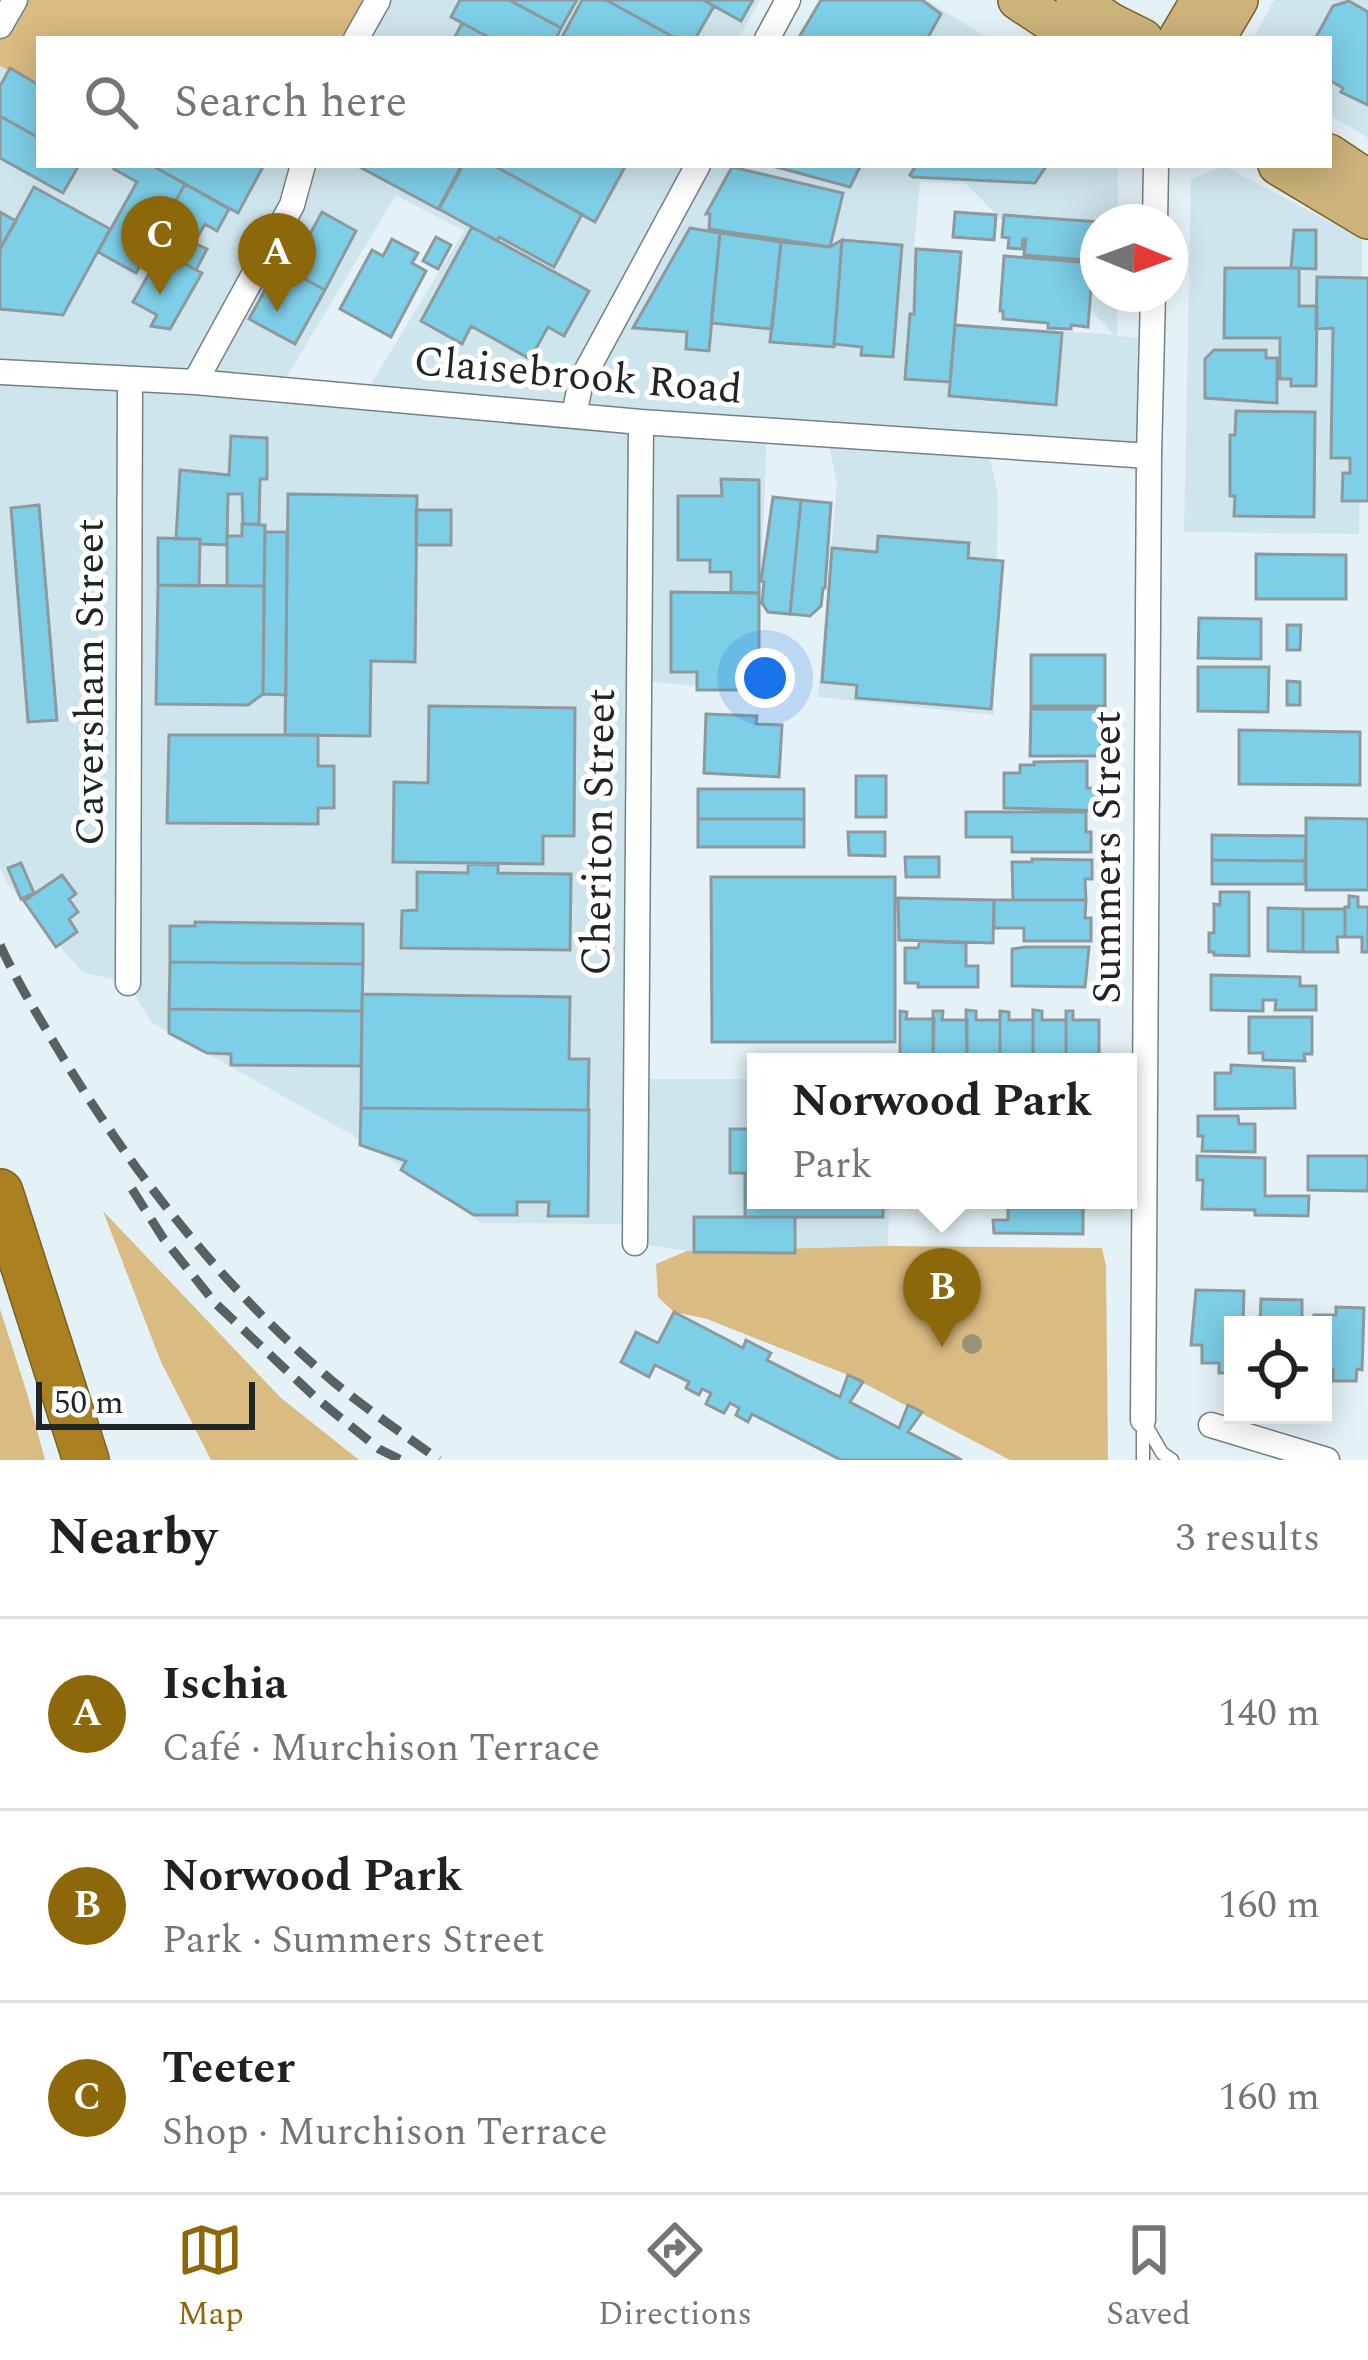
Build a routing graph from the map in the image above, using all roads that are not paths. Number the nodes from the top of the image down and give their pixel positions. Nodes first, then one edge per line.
1 (15, 0) edge
2 (378, 0) edge
3 (788, 0) edge
4 (1018, 0) edge
5 (1076, 0) edge
6 (1201, 0) edge
7 (1238, 0) edge
8 (0, 26) edge
9 (358, 36) edge
10 (769, 36) edge
11 (1072, 36) edge
12 (1137, 36) edge
13 (1180, 36) edge
14 (1217, 36) edge
15 (1332, 156) edge
16 (302, 168) edge
17 (696, 168) edge
18 (1156, 168) edge
19 (1283, 168) edge
20 (1368, 180) edge
21 (1155, 204) edge
22 (1368, 219) edge
23 (1153, 312) edge
24 (0, 372) edge
25 (130, 380) junction
26 (195, 382) junction
27 (574, 415) junction
28 (641, 422) junction
29 (1149, 456) junction
30 (128, 983) dead end
31 (3, 1201) edge
32 (635, 1243) dead end
33 (1143, 1420) junction
34 (1211, 1425) dead end
35 (86, 1460) edge
36 (118, 1460) edge
37 (1143, 1460) edge
38 (1172, 1460) edge
39 (1327, 1460) edge

1 - 8 street
2 - 9 street
3 - 10 street
4 - 11 main road
5 - 12 main road
6 - 13 main road
7 - 14 main road
15 - 20 main road
16 - 26 street
17 - 27 street
18 - 21 street
19 - 22 main road
23 - 29 street, Summers Street
24 - 25 street, Claisebrook Road
25 - 26 street, Claisebrook Road
25 - 30 street, Caversham Street
26 - 27 street, Claisebrook Road
27 - 28 street, Claisebrook Road
28 - 29 street, Claisebrook Road
28 - 32 street, Cheriton Street
29 - 33 street, Summers Street
31 - 35 highway
31 - 36 highway
33 - 37 lane
33 - 38 lane
34 - 39 street

